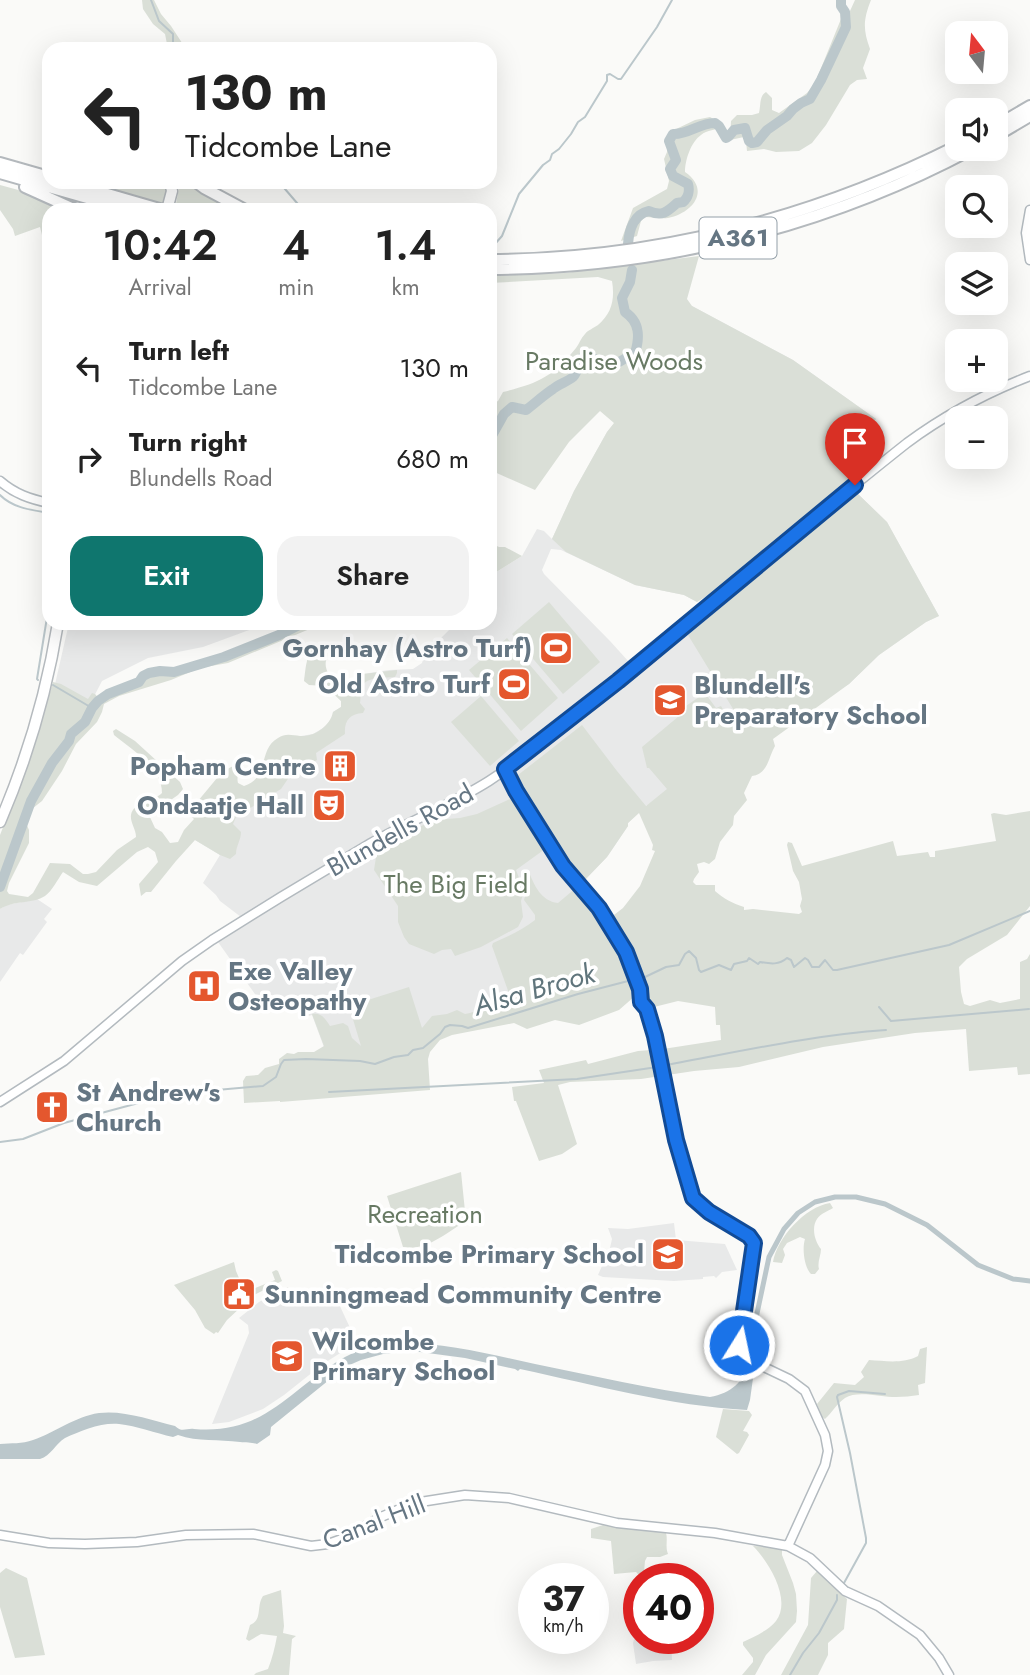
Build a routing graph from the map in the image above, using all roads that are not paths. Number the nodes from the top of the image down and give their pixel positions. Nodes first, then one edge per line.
1 (1030, 106) edge
2 (1030, 116) edge
3 (1008, 119) edge
4 (1008, 129) edge
5 (945, 152) edge
6 (948, 161) edge
7 (0, 163) edge
8 (15, 168) junction
9 (42, 170) edge
10 (0, 175) edge
11 (42, 175) edge
12 (42, 186) edge
13 (52, 189) edge
14 (91, 189) edge
15 (206, 189) edge
16 (62, 203) edge
17 (103, 203) edge
18 (140, 203) edge
19 (232, 203) edge
20 (1030, 209) edge
21 (497, 260) edge
22 (1030, 260) edge
23 (497, 269) edge
24 (1030, 376) edge
25 (0, 481) edge
26 (42, 501) edge
27 (57, 630) edge
28 (505, 769) junction
29 (0, 822) edge
30 (0, 1102) edge
31 (0, 1535) edge
32 (788, 1546) junction
33 (949, 1675) edge

1 - 3 highway
2 - 4 highway
5 - 21 highway, A361
6 - 23 highway, A361
7 - 8 highway
8 - 9 highway
8 - 11 highway
10 - 12 highway
10 - 16 highway
13 - 17 highway
14 - 18 highway
15 - 19 highway
20 - 22 street
24 - 28 street, Blundells Road
25 - 26 street
27 - 29 main road
28 - 30 street, Blundells Road
28 - 32 street
31 - 32 street, Canal Hill
32 - 33 street

